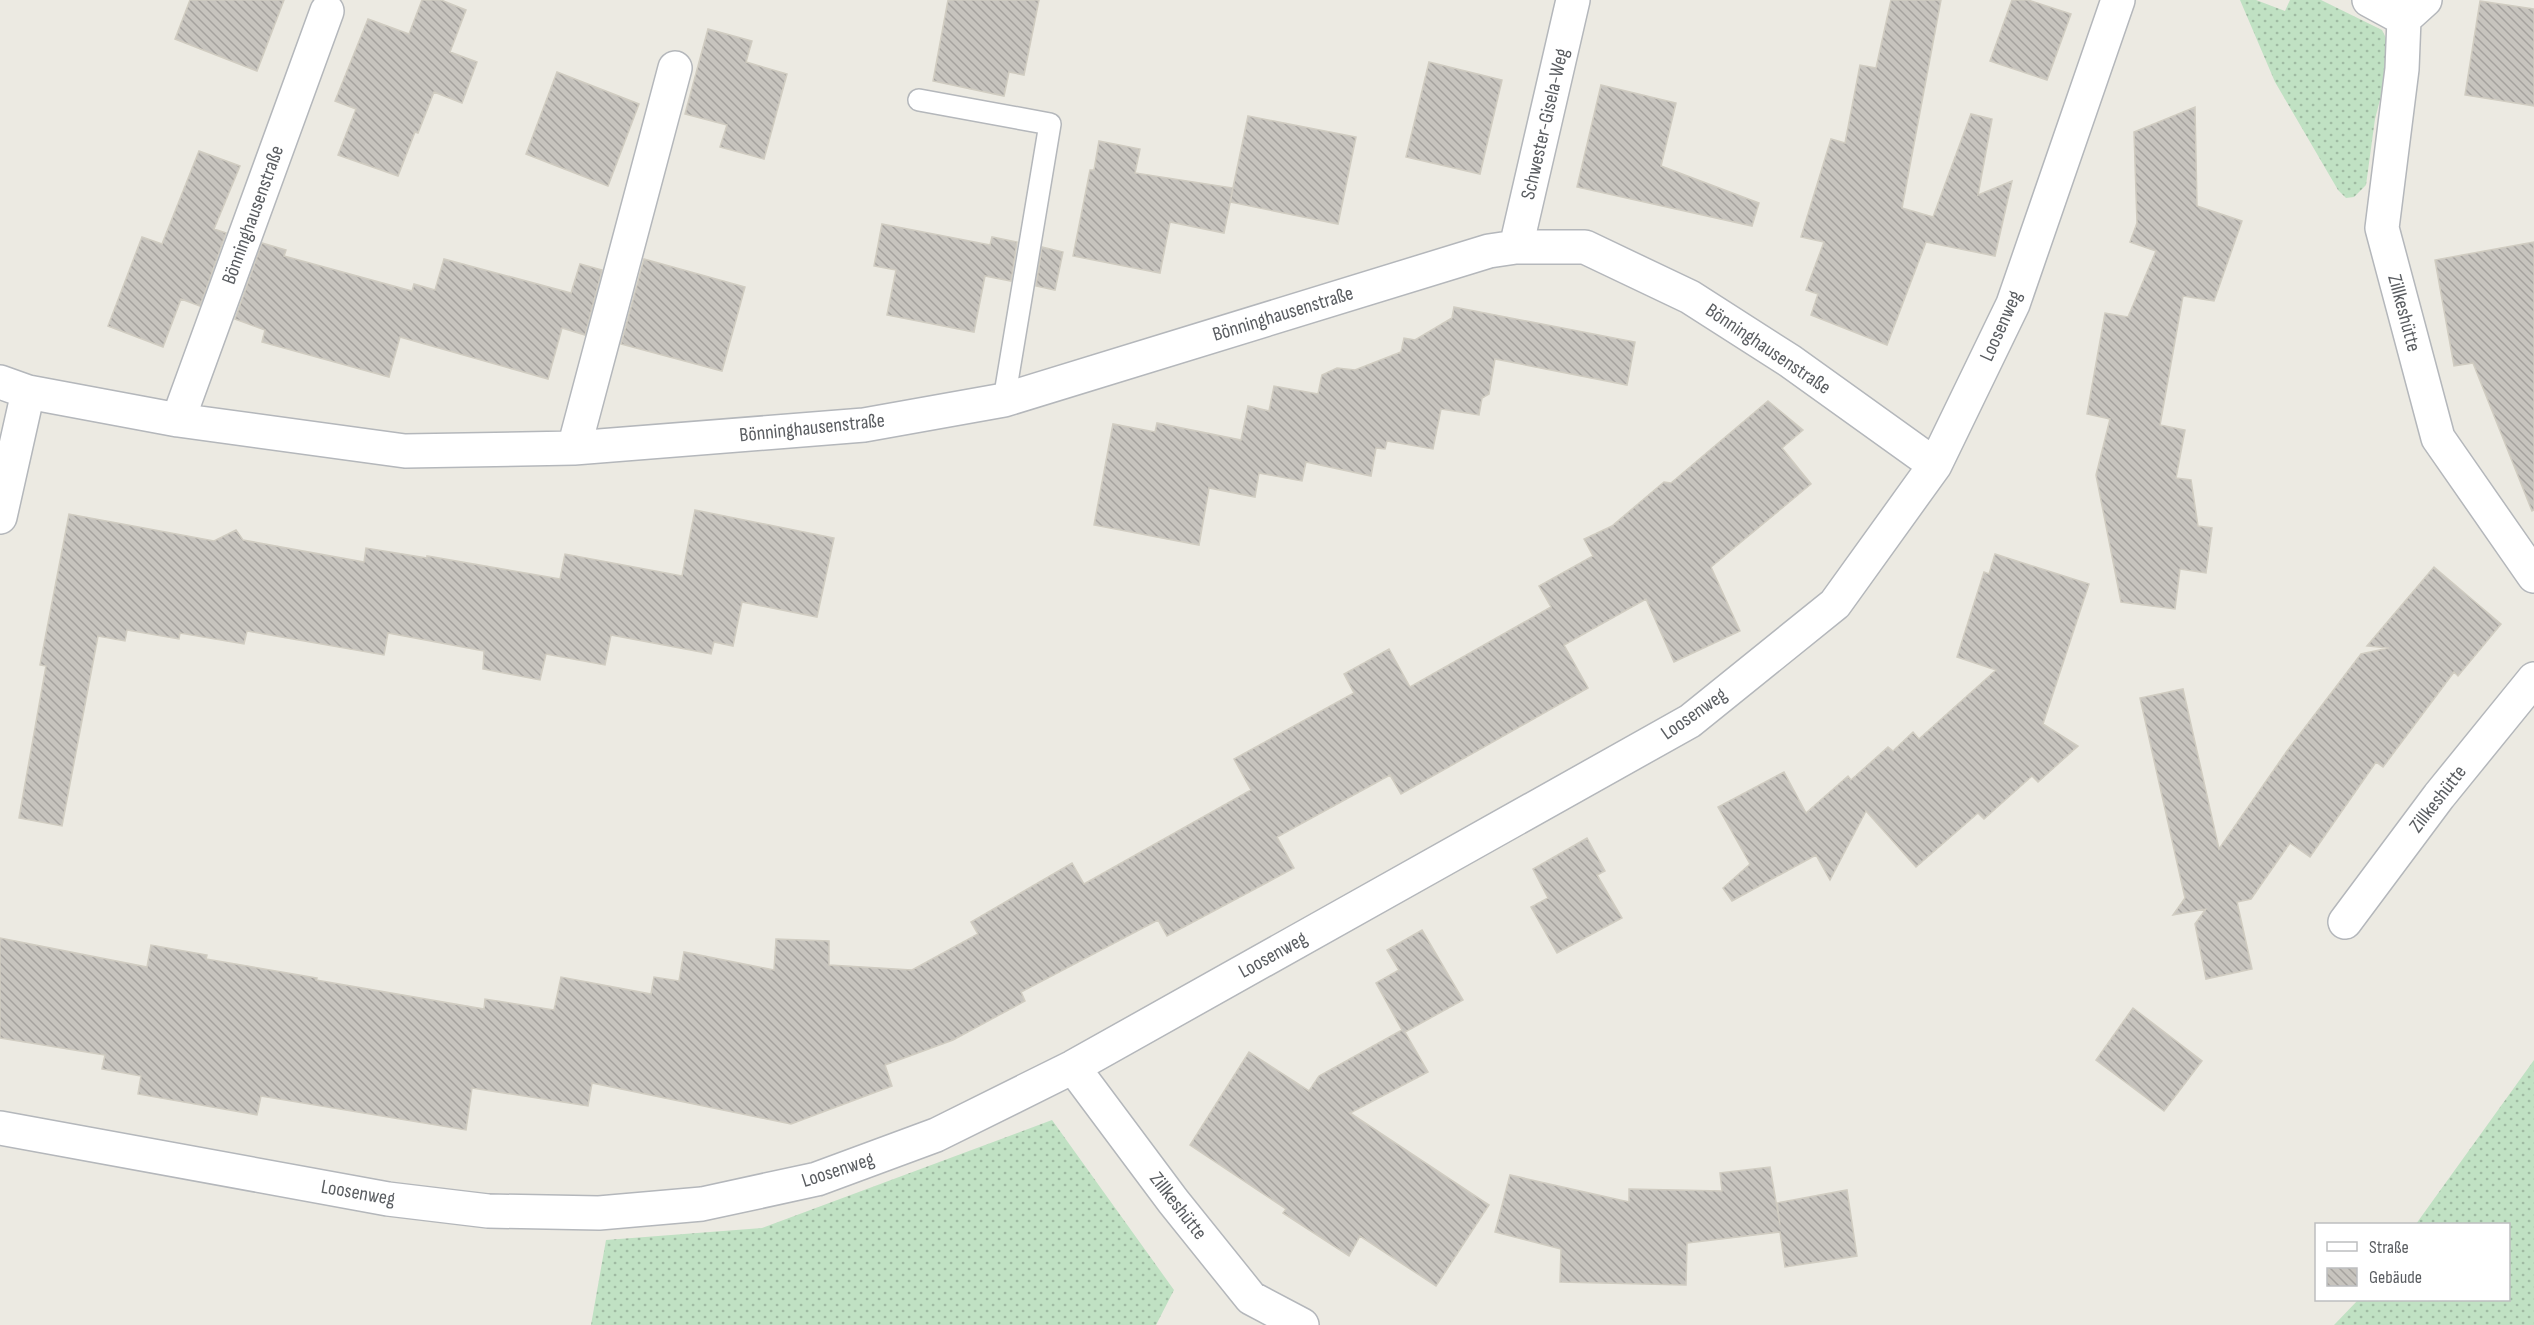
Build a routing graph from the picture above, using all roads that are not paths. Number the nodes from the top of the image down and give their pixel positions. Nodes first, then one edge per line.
1 (1573, 0) edge
2 (2118, 0) edge
3 (2368, 0) edge
4 (2415, 9) edge
5 (327, 11) dead end
6 (675, 68) dead end
7 (919, 100) dead end
8 (1516, 247) junction
9 (14, 387) edge
10 (1004, 400) junction
11 (178, 420) junction
12 (574, 448) junction
13 (1935, 465) junction
14 (0, 517) edge
15 (2534, 576) edge
16 (2534, 679) edge
17 (2345, 922) dead end
18 (1074, 1067) junction
19 (0, 1128) edge
20 (1302, 1325) edge

1 - 8 street, Schwester-Gisela-Weg
2 - 13 street, Loosenweg
3 - 4 street, Zillkeshütte
4 - 15 street, Zillkeshütte
5 - 11 street, Bönninghausenstraße
6 - 12 street
7 - 10 lane
8 - 10 street, Bönninghausenstraße
8 - 13 street, Bönninghausenstraße
9 - 11 street, Bönninghausenstraße
9 - 14 street, Bönninghausenstraße
10 - 12 street, Bönninghausenstraße
11 - 12 street, Bönninghausenstraße
13 - 18 street, Loosenweg
16 - 17 street, Zillkeshütte
18 - 19 street, Loosenweg
18 - 20 street, Zillkeshütte

